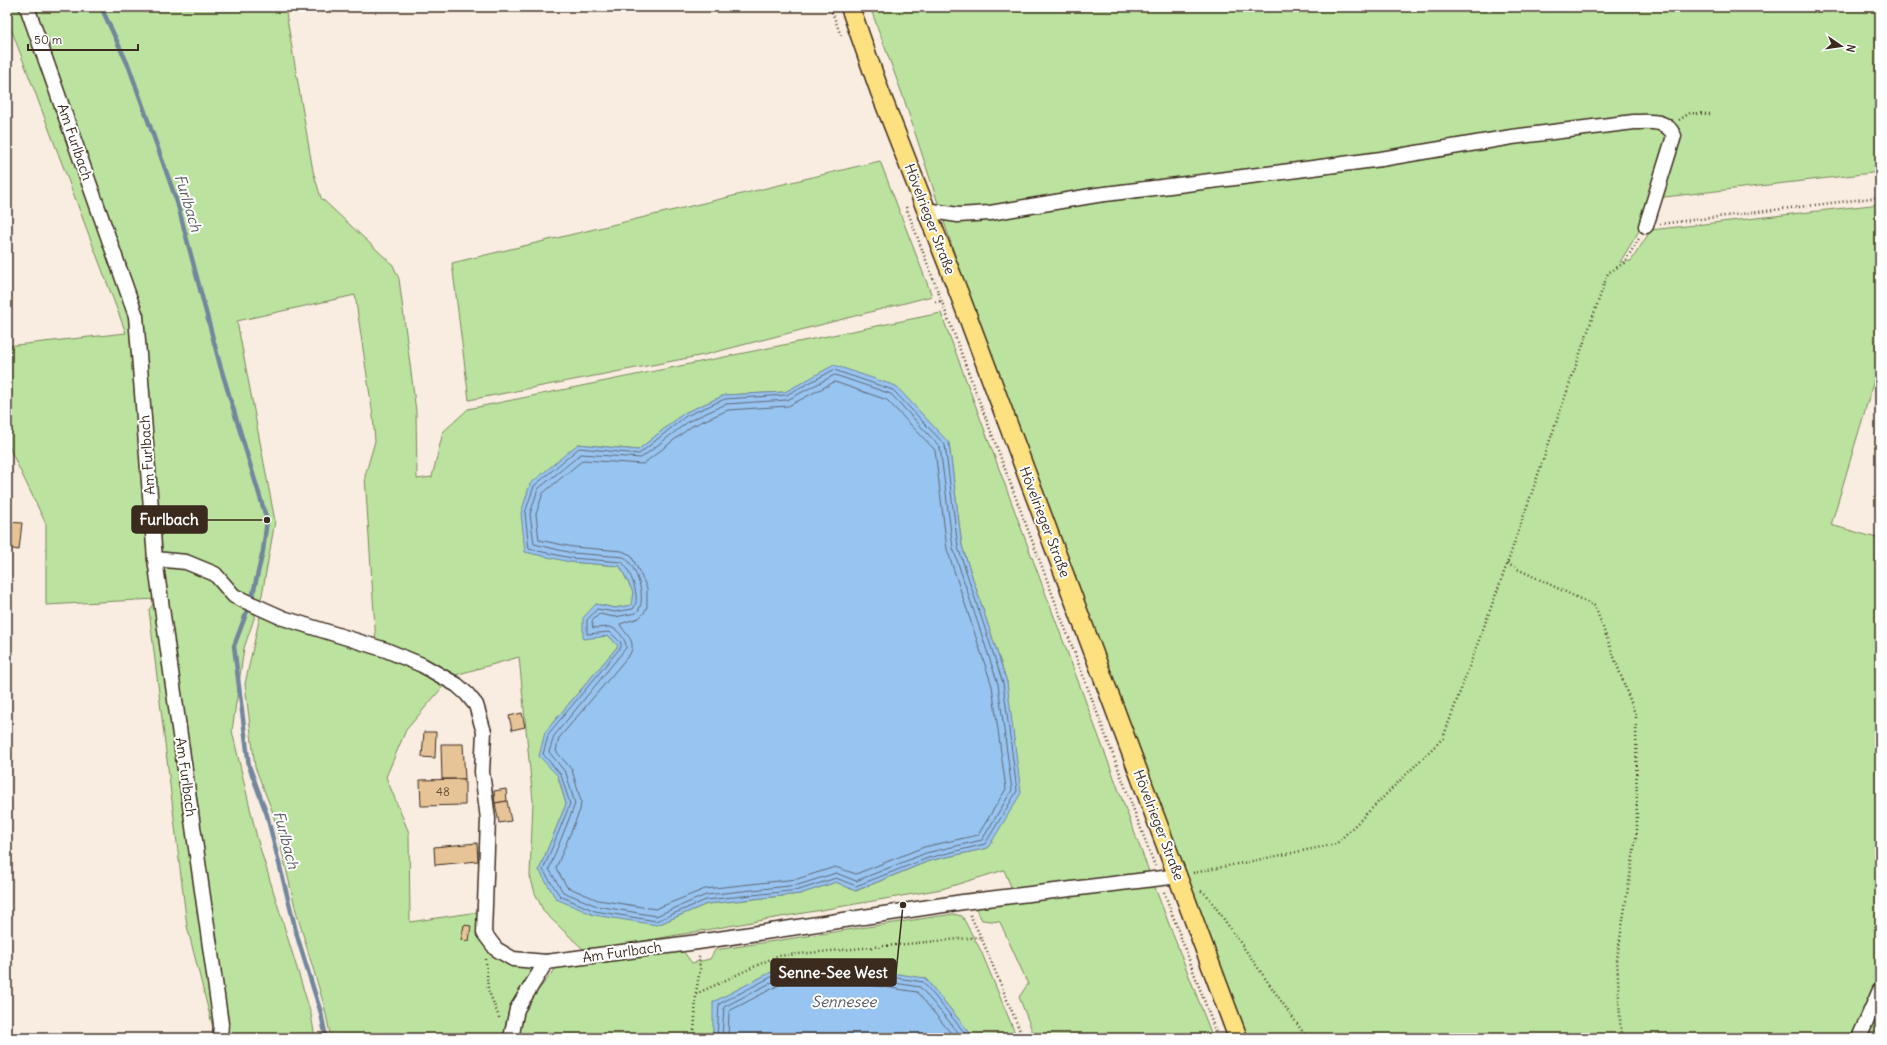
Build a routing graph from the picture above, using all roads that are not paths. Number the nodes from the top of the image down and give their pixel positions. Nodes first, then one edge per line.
1 (28, 7) edge
2 (850, 7) edge
3 (926, 210) junction
4 (1646, 226) road end
5 (155, 559) junction
6 (1179, 876) junction
7 (546, 962) junction
8 (1880, 990) edge
9 (220, 1038) edge
10 (511, 1038) edge
11 (1238, 1038) edge
12 (1859, 1038) edge

1 - 5 street, Am Furlbach
2 - 3 main road, Hövelrieger Straße
3 - 4 street
3 - 6 main road, Hövelrieger Straße
5 - 7 street, Am Furlbach
5 - 9 street, Am Furlbach
6 - 7 street, Am Furlbach
6 - 11 main road, Hövelrieger Straße
7 - 10 street
8 - 12 street

